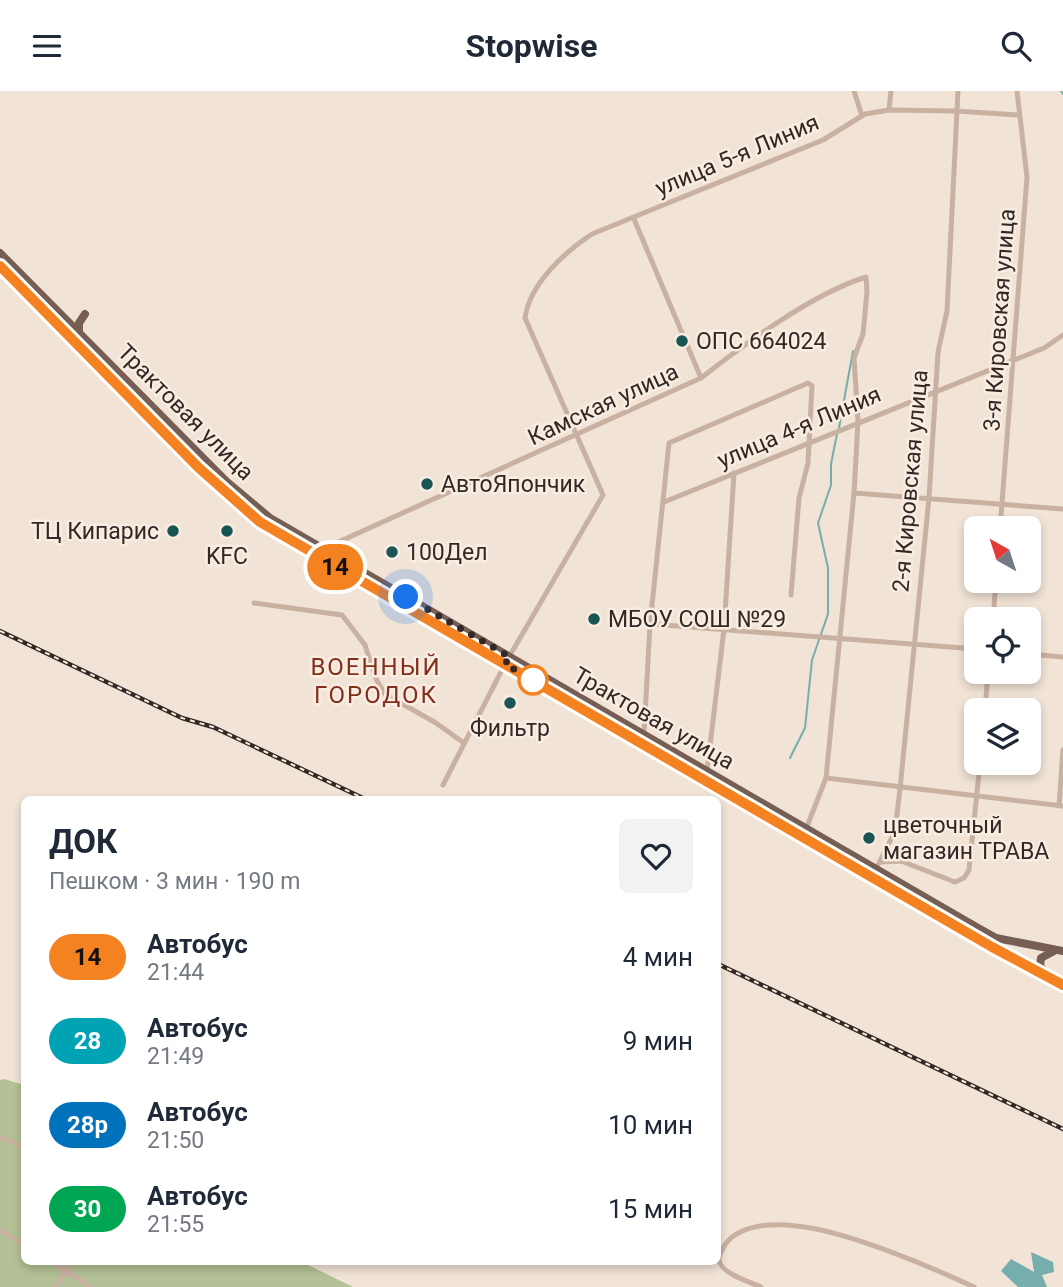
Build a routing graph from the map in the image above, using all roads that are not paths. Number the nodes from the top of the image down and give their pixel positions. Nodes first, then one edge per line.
1 (854, 91) edge
2 (891, 91) edge
3 (958, 91) edge
4 (1017, 91) edge
5 (889, 110) junction
6 (956, 111) junction
7 (1018, 115) junction
8 (862, 116) junction
9 (634, 219) junction
10 (0, 253) edge
11 (0, 266) edge
12 (85, 314) dead end
13 (79, 333) junction
14 (1063, 335) edge
15 (1014, 359) junction
16 (701, 378) junction
17 (936, 390) junction
18 (858, 421) junction
19 (578, 434) junction
20 (807, 442) junction
21 (734, 473) junction
22 (853, 493) junction
23 (929, 498) junction
24 (664, 502) junction
25 (1002, 504) junction
26 (1063, 509) edge
27 (1001, 516) edge
28 (323, 549) junction
29 (792, 595) dead end
30 (254, 603) dead end
31 (650, 624) junction
32 (724, 629) junction
33 (839, 637) junction
34 (913, 642) junction
35 (964, 648) edge
36 (1041, 655) edge
37 (1063, 657) edge
38 (508, 660) junction
39 (644, 734) junction
40 (464, 743) junction
41 (1063, 750) edge
42 (707, 771) junction
43 (979, 775) edge
44 (827, 778) junction
45 (443, 785) dead end
46 (900, 789) junction
47 (977, 798) junction
48 (1061, 806) edge
49 (806, 829) junction
50 (878, 866) junction
51 (1060, 950) edge
52 (1047, 975) junction
53 (1063, 985) edge
54 (0, 1137) edge
55 (21, 1146) edge
56 (0, 1230) edge
57 (21, 1243) edge
58 (721, 1252) edge
59 (56, 1265) edge
60 (69, 1265) edge
61 (721, 1265) edge
62 (66, 1271) junction
63 (55, 1287) edge
64 (92, 1287) edge
65 (761, 1287) edge
66 (974, 1287) edge

1 - 8 street
2 - 5 street
3 - 6 street, 2-я Кировская улица
4 - 7 street, 3-я Кировская улица
5 - 6 street, улица 5-я Линия
5 - 8 street, улица 5-я Линия
6 - 7 street, улица 5-я Линия
6 - 17 street, 2-я Кировская улица
7 - 15 street, 3-я Кировская улица
8 - 9 street, улица 5-я Линия
9 - 16 street
9 - 19 street, улица 5-я Линия
10 - 13 main road, Трактовая улица
11 - 38 main road, Трактовая улица
12 - 13 main road
13 - 28 main road, Трактовая улица
14 - 15 street, улица 4-я Линия
15 - 17 street, улица 4-я Линия
15 - 25 street, 3-я Кировская улица
16 - 18 street, Камская улица
16 - 19 street, Камская улица
17 - 18 street, улица 4-я Линия
17 - 23 street, 2-я Кировская улица
18 - 20 street, улица 4-я Линия
18 - 22 street
19 - 28 street, Камская улица
19 - 38 street
20 - 21 street, улица 4-я Линия
20 - 24 street, улица 4-я Линия
20 - 29 street
21 - 24 street, улица 4-я Линия
21 - 32 street
22 - 23 street
22 - 33 street
23 - 25 street
23 - 34 street, 2-я Кировская улица
24 - 31 street
25 - 26 street
25 - 27 street, 3-я Кировская улица
28 - 38 main road, Трактовая улица
30 - 40 street
31 - 32 street
31 - 39 street
32 - 33 street
32 - 42 street
33 - 34 street
33 - 44 street
34 - 35 street
34 - 46 street, 2-я Кировская улица
36 - 37 street
38 - 39 main road, Трактовая улица
38 - 40 street
38 - 52 main road, Трактовая улица
39 - 42 main road, Трактовая улица
40 - 45 street
41 - 48 street
42 - 49 main road, Трактовая улица
43 - 47 street
44 - 46 street
44 - 49 street
46 - 47 street
46 - 50 street, 2-я Кировская улица
47 - 48 street
47 - 50 street
49 - 50 main road, Трактовая улица
50 - 51 main road, Трактовая улица
51 - 52 main road
52 - 53 main road, Трактовая улица
54 - 55 street
56 - 57 street
58 - 66 street
59 - 62 street
60 - 62 street
61 - 65 street
62 - 63 street
62 - 64 street

